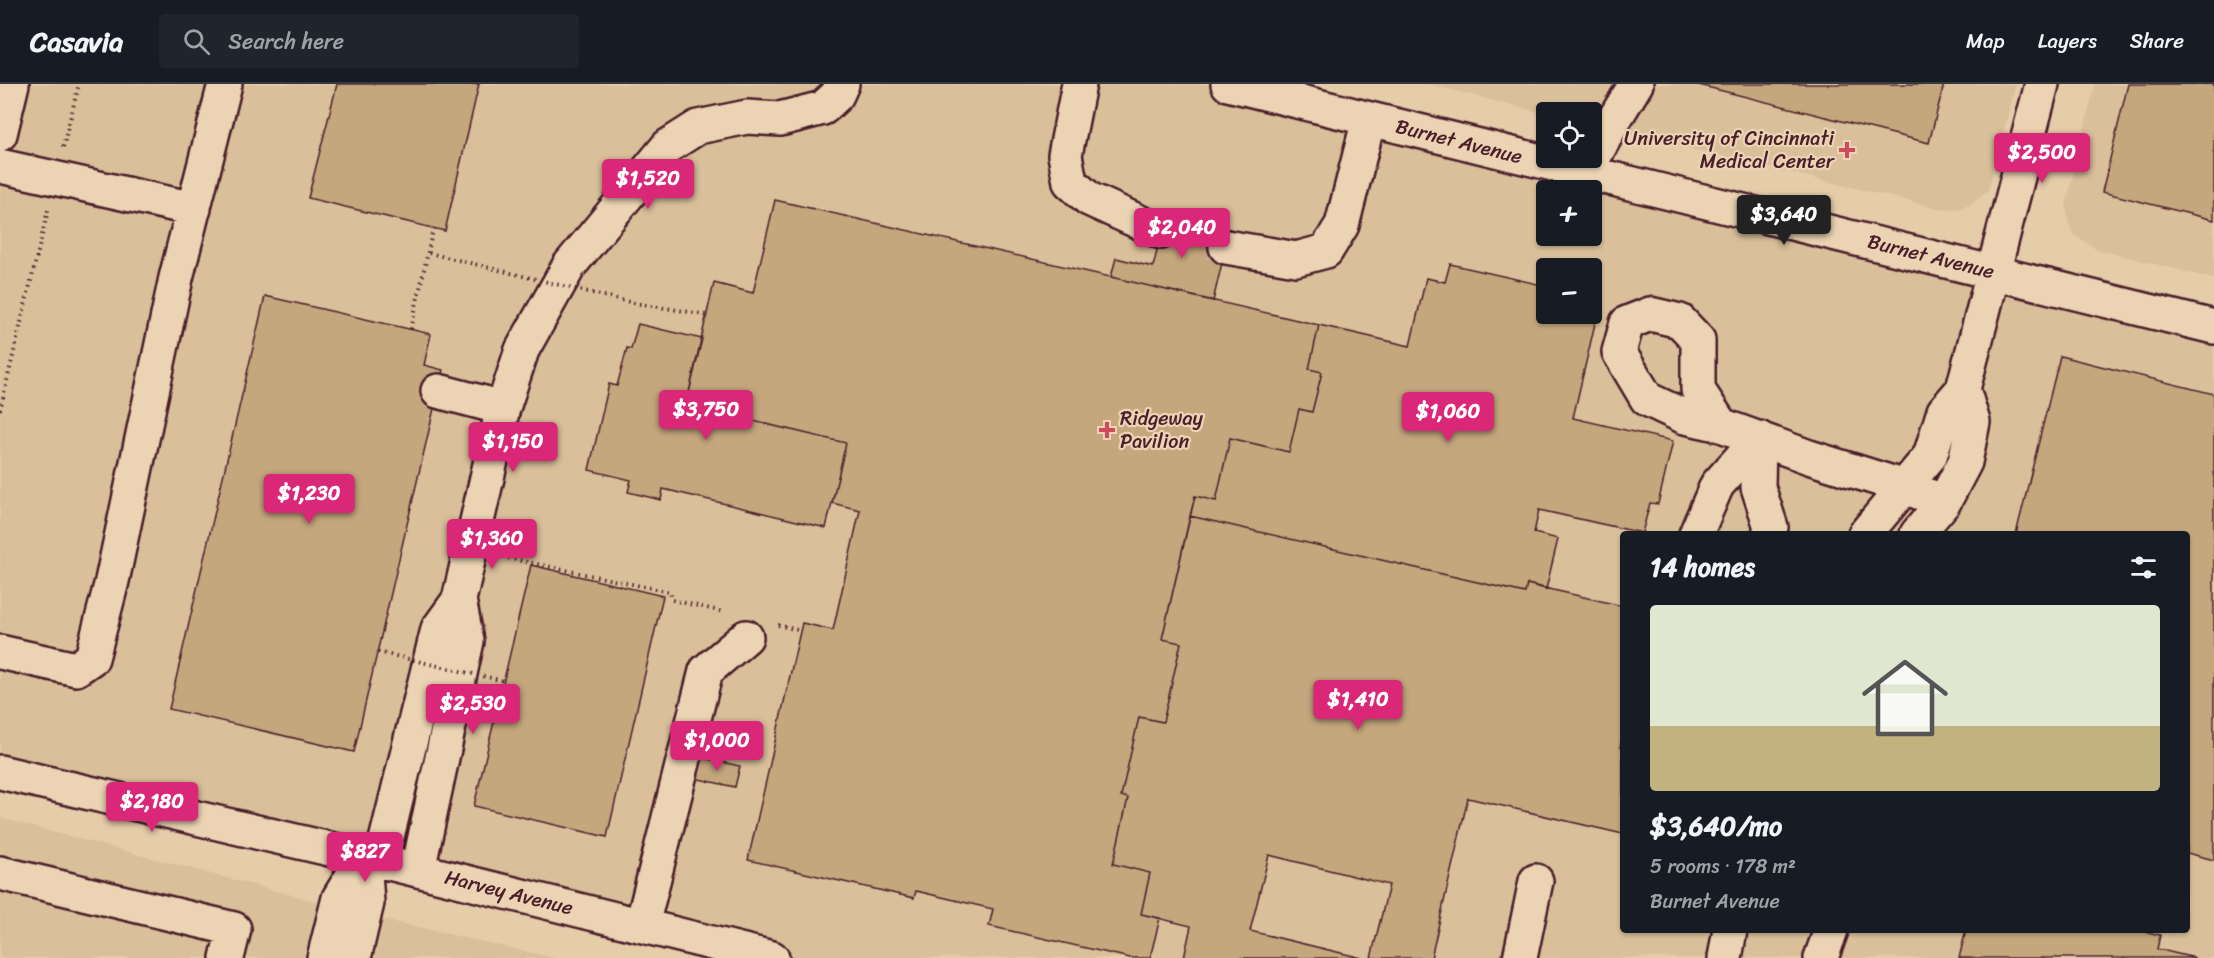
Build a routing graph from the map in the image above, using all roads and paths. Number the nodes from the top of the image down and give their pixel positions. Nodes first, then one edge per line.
1 (12, 84) edge
2 (79, 84) edge
3 (225, 84) edge
4 (842, 84) edge
5 (1079, 84) edge
6 (1228, 84) edge
7 (1636, 84) edge
8 (2042, 84) edge
9 (1369, 119) junction
10 (0, 134) edge
11 (0, 166) edge
12 (1586, 172) junction
13 (56, 179) junction
14 (194, 209) junction
15 (433, 229) dead end
16 (1161, 232) tunnel mouth
17 (1226, 247) tunnel mouth
18 (429, 253) junction
19 (1994, 271) junction
20 (707, 315) dead end
21 (2214, 327) edge
22 (411, 329) dead end
23 (1963, 389) junction
24 (438, 391) dead end
25 (504, 408) junction
26 (0, 410) edge
27 (1721, 425) dead end
28 (1759, 438) junction
29 (1905, 487) junction
30 (1944, 502) junction
31 (1697, 531) edge
32 (1770, 531) edge
33 (1868, 531) edge
34 (1920, 531) edge
35 (508, 558) dead end
36 (459, 600) junction
37 (747, 624) junction
38 (801, 631) dead end
39 (0, 652) edge
40 (378, 652) dead end
41 (504, 681) dead end
42 (0, 771) edge
43 (373, 859) junction
44 (418, 870) junction
45 (0, 873) edge
46 (1536, 881) dead end
47 (642, 925) junction
48 (1729, 933) edge
49 (1830, 933) edge
50 (1528, 954) edge
51 (227, 958) edge
52 (324, 958) edge
53 (354, 958) edge
54 (772, 958) edge
55 (1725, 958) edge
56 (1821, 958) edge

1 - 10 street
2 - 13 path
3 - 14 street
4 - 25 street
5 - 16 street
6 - 9 street, Burnet Avenue
7 - 12 street
8 - 19 street
9 - 12 street, Burnet Avenue
9 - 17 street
11 - 13 street
12 - 19 street, Burnet Avenue
13 - 14 street
13 - 26 path
14 - 39 street
15 - 18 path
18 - 20 path, bridge
18 - 22 path
19 - 21 street, Burnet Avenue
19 - 23 street
23 - 29 street
23 - 30 street
24 - 25 street
25 - 36 street
27 - 28 street
28 - 29 street
28 - 31 street
28 - 32 street
29 - 30 street
29 - 33 street
30 - 34 street
35 - 37 path
36 - 43 street
36 - 44 street
37 - 38 path
37 - 47 street
40 - 41 path, bridge
42 - 43 street, Harvey Avenue
43 - 44 street, Harvey Avenue
43 - 52 street
43 - 53 street
44 - 47 street, Harvey Avenue
45 - 51 street
46 - 50 street
47 - 54 street, Harvey Avenue
48 - 55 street
49 - 56 street

